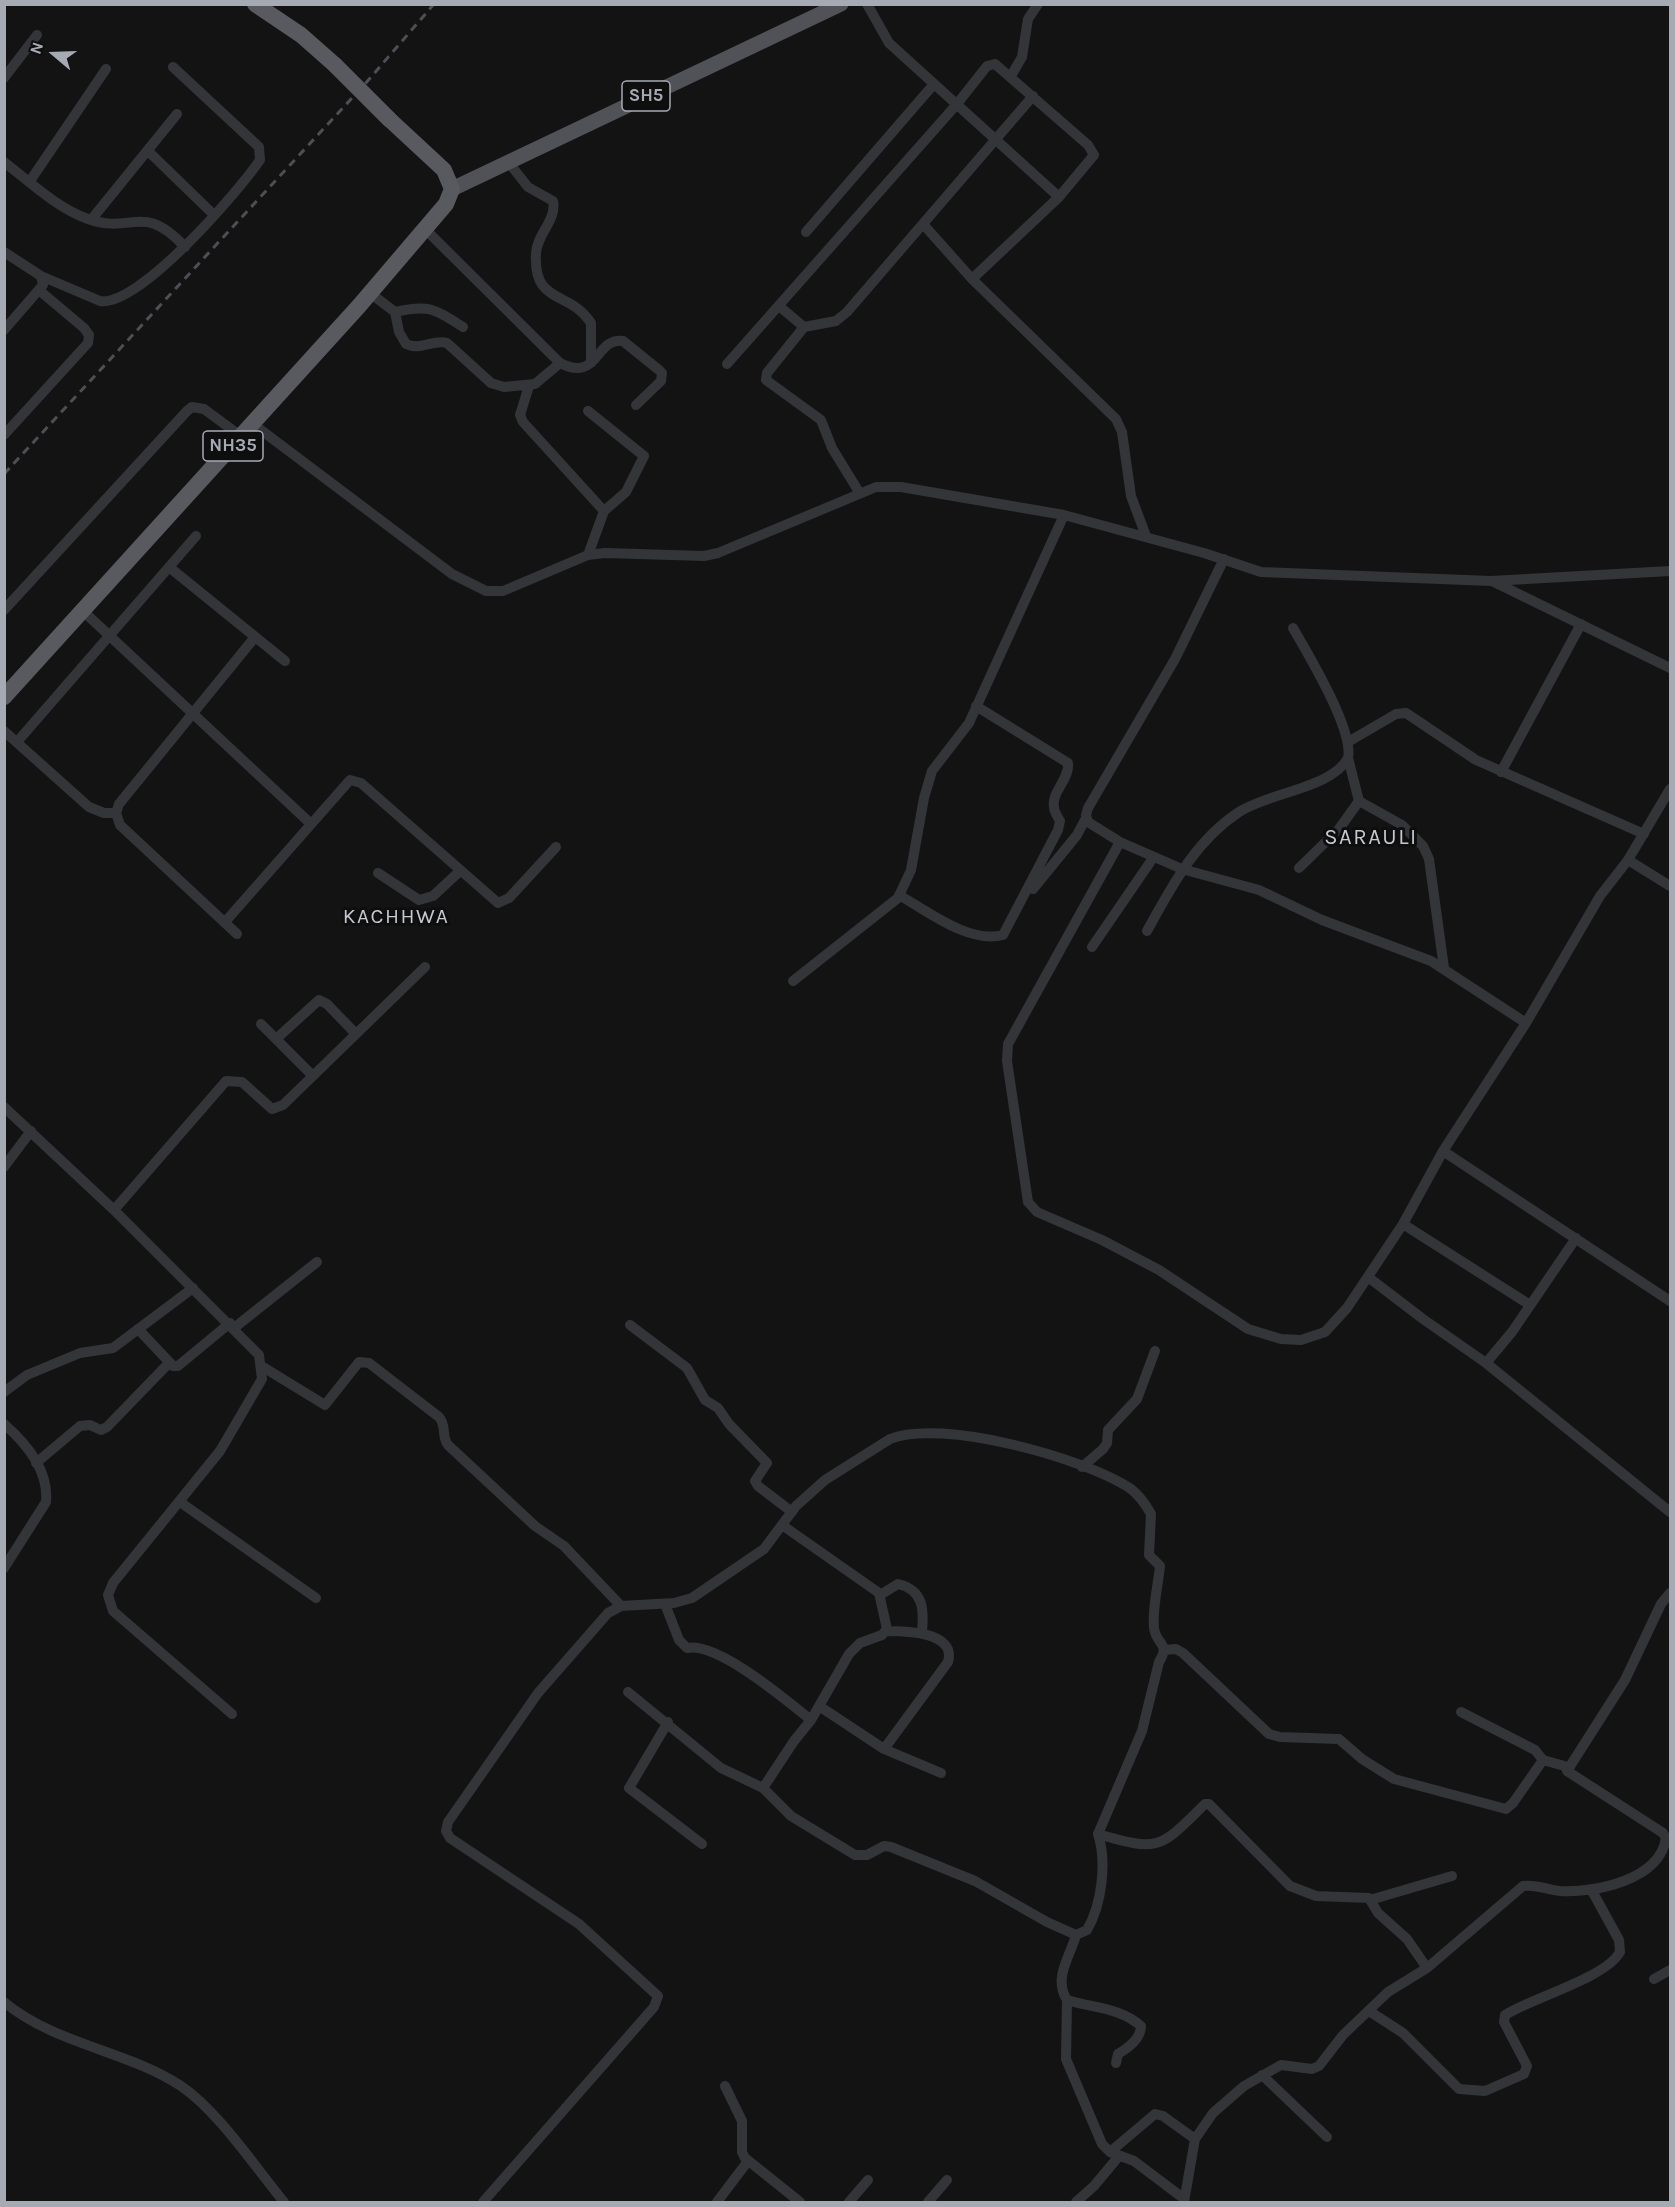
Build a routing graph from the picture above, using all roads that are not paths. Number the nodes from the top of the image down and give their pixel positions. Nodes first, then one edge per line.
1 (255, 4) edge
2 (841, 4) edge
3 (867, 4) edge
4 (1038, 4) edge
5 (38, 34) dead end
6 (174, 67) dead end
7 (106, 69) dead end
8 (1011, 76) junction
9 (4, 78) edge
10 (934, 84) junction
11 (1033, 96) junction
12 (957, 104) junction
13 (177, 114) dead end
14 (995, 138) junction
15 (148, 151) junction
16 (4, 162) edge
17 (509, 163) junction
18 (30, 181) junction
19 (452, 189) junction
20 (1059, 197) junction
21 (213, 214) junction
22 (91, 220) junction
23 (923, 224) junction
24 (425, 229) junction
25 (806, 232) dead end
26 (185, 247) junction
27 (4, 252) edge
28 (41, 276) junction
29 (972, 279) junction
30 (40, 291) junction
31 (370, 293) junction
32 (778, 306) junction
33 (395, 312) junction
34 (463, 327) dead end
35 (804, 327) junction
36 (4, 330) edge
37 (560, 363) junction
38 (591, 363) junction
39 (727, 364) dead end
40 (529, 386) junction
41 (636, 405) dead end
42 (588, 411) dead end
43 (254, 424) junction
44 (4, 435) edge
45 (242, 437) junction
46 (859, 492) junction
47 (604, 511) junction
48 (1064, 515) junction
49 (196, 536) dead end
50 (1146, 536) junction
51 (588, 555) junction
52 (1224, 560) junction
53 (169, 567) junction
54 (1670, 570) edge
55 (1491, 581) junction
56 (4, 610) edge
57 (83, 612) junction
58 (1581, 624) junction
59 (1293, 628) dead end
60 (109, 636) junction
61 (255, 637) junction
62 (285, 661) dead end
63 (1671, 668) edge
64 (4, 697) edge
65 (976, 706) junction
66 (193, 713) junction
67 (4, 731) edge
68 (17, 742) junction
69 (1348, 742) junction
70 (1348, 758) junction
71 (1501, 772) junction
72 (1671, 789) edge
73 (1359, 801) junction
74 (116, 813) junction
75 (1086, 818) junction
76 (310, 823) junction
77 (1644, 834) junction
78 (1120, 842) junction
79 (556, 847) dead end
80 (1153, 858) junction
81 (1628, 860) junction
82 (1299, 868) dead end
83 (1182, 869) junction
84 (460, 871) junction
85 (378, 873) dead end
86 (1671, 886) edge
87 (899, 895) junction
88 (1020, 906) junction
89 (225, 922) junction
90 (1147, 930) dead end
91 (237, 934) dead end
92 (1092, 947) dead end
93 (425, 967) dead end
94 (1444, 968) junction
95 (793, 981) dead end
96 (1526, 1023) junction
97 (261, 1024) dead end
98 (356, 1034) junction
99 (276, 1039) junction
100 (313, 1076) junction
101 (4, 1107) edge
102 (31, 1131) junction
103 (1443, 1151) junction
104 (4, 1167) edge
105 (114, 1210) junction
106 (1403, 1224) junction
107 (1576, 1238) junction
108 (317, 1262) dead end
109 (1368, 1277) junction
110 (194, 1288) junction
111 (1671, 1301) edge
112 (1530, 1305) junction
113 (232, 1325) junction
114 (630, 1325) dead end
115 (138, 1329) junction
116 (1155, 1351) dead end
117 (1486, 1363) junction
118 (168, 1364) junction
119 (262, 1367) junction
120 (5, 1392) edge
121 (4, 1425) edge
122 (36, 1463) junction
123 (1082, 1467) junction
124 (180, 1502) junction
125 (792, 1512) junction
126 (1671, 1512) edge
127 (782, 1525) junction
128 (4, 1568) edge
129 (1671, 1593) edge
130 (880, 1595) junction
131 (316, 1598) dead end
132 (666, 1604) junction
133 (621, 1606) junction
134 (886, 1631) junction
135 (922, 1632) junction
136 (1164, 1650) junction
137 (628, 1692) dead end
138 (819, 1706) junction
139 (1461, 1712) dead end
140 (232, 1714) dead end
141 (812, 1720) junction
142 (668, 1722) junction
143 (884, 1749) junction
144 (1542, 1760) junction
145 (1568, 1767) junction
146 (940, 1773) dead end
147 (763, 1788) junction
148 (1098, 1834) junction
149 (1668, 1836) edge
150 (702, 1844) dead end
151 (1452, 1876) dead end
152 (1592, 1889) junction
153 (1370, 1900) junction
154 (1076, 1935) junction
155 (1427, 1968) junction
156 (1671, 1970) edge
157 (1654, 1979) dead end
158 (1067, 2000) junction
159 (4, 2002) edge
160 (1369, 2011) junction
161 (1116, 2063) dead end
162 (1262, 2075) junction
163 (725, 2086) dead end
164 (1327, 2137) dead end
165 (1195, 2139) junction
166 (1114, 2154) junction
167 (748, 2161) junction
168 (947, 2180) dead end
169 (868, 2181) dead end
170 (794, 2200) edge
171 (1184, 2200) edge
172 (284, 2202) edge
173 (483, 2202) edge
174 (717, 2202) edge
175 (849, 2202) edge
176 (931, 2202) edge
177 (1076, 2202) edge

1 - 19 highway, bridge
2 - 17 main road, SH5
3 - 10 street
4 - 8 street
5 - 9 street
6 - 21 street
7 - 18 street
8 - 11 street
8 - 12 street
10 - 12 street
10 - 25 street
11 - 14 street
11 - 20 street
12 - 14 street
12 - 32 street
13 - 15 street
14 - 20 street
14 - 23 street
15 - 21 street
15 - 22 street
16 - 18 street
17 - 19 main road, SH5
17 - 38 street
18 - 22 street
19 - 24 highway, NH35
20 - 29 street
21 - 26 street
22 - 26 street
23 - 29 street
23 - 35 street
24 - 31 highway, NH35
24 - 37 street
26 - 28 street
27 - 28 street
28 - 30 street
29 - 50 street
30 - 36 street
30 - 44 street
31 - 33 street
31 - 43 highway, NH35
32 - 35 street
32 - 39 street
33 - 34 street
33 - 40 street
35 - 46 street
37 - 38 street
37 - 40 street
38 - 41 street
40 - 47 street
42 - 47 street
43 - 45 highway, NH35
43 - 51 street
45 - 56 street
45 - 57 highway, NH35
46 - 48 street
46 - 51 street
47 - 51 street
48 - 50 street
48 - 65 street
49 - 53 street
50 - 52 street
52 - 55 street
52 - 75 street
53 - 60 street
53 - 61 street
54 - 55 street
55 - 58 street
57 - 60 street
57 - 64 highway, NH35
58 - 63 street
58 - 71 street
59 - 69 street
60 - 66 street
60 - 68 street
61 - 62 street
61 - 66 street
65 - 87 street
65 - 88 street
66 - 74 street
66 - 76 street
67 - 68 street
68 - 74 street
69 - 70 street
69 - 71 street
70 - 73 street
70 - 83 street
71 - 77 street
72 - 77 street
73 - 82 street
73 - 94 street
74 - 89 street
75 - 78 street
75 - 88 street
76 - 84 street
76 - 89 street
77 - 81 street
78 - 80 street
78 - 109 street
79 - 84 street
80 - 83 street
80 - 92 street
81 - 86 street
81 - 96 street
83 - 90 street
83 - 94 street
84 - 85 street
87 - 88 street
87 - 95 street
89 - 91 street
93 - 98 street
94 - 96 street
96 - 103 street
97 - 99 street
98 - 99 street
98 - 100 street
99 - 100 street
100 - 105 street
101 - 102 street
102 - 104 street
102 - 105 street
103 - 106 street
103 - 107 street
105 - 110 street
106 - 109 street
106 - 112 street
107 - 111 street
107 - 112 street
108 - 113 street
109 - 117 street
110 - 113 street
110 - 115 street
112 - 117 street
113 - 118 street
113 - 119 street
114 - 125 street
115 - 118 street
115 - 120 street
116 - 123 street
117 - 126 street
118 - 122 street
119 - 124 street
119 - 133 street
121 - 122 street
122 - 128 street
123 - 125 street
123 - 136 street
124 - 131 street
124 - 140 street
125 - 127 street
127 - 130 street
127 - 132 street
129 - 145 street
130 - 134 street
130 - 135 street
132 - 133 street
132 - 141 street
133 - 173 street
134 - 135 street
134 - 138 street
135 - 143 street
136 - 144 street
136 - 148 street
137 - 142 street
138 - 141 street
138 - 143 street
139 - 144 street
141 - 147 street
142 - 147 street
142 - 150 street
143 - 146 street
144 - 145 street
145 - 149 street
147 - 154 street
148 - 153 street
148 - 154 street
149 - 152 street
151 - 153 street
152 - 155 street
152 - 160 street
153 - 155 street
154 - 158 street
155 - 160 street
156 - 157 street
158 - 161 street
158 - 166 street
159 - 172 street
160 - 162 street
162 - 164 street
162 - 165 street
163 - 167 street
165 - 166 street
165 - 171 street
166 - 171 street
166 - 177 street
167 - 170 street
167 - 174 street
168 - 176 street
169 - 175 street

